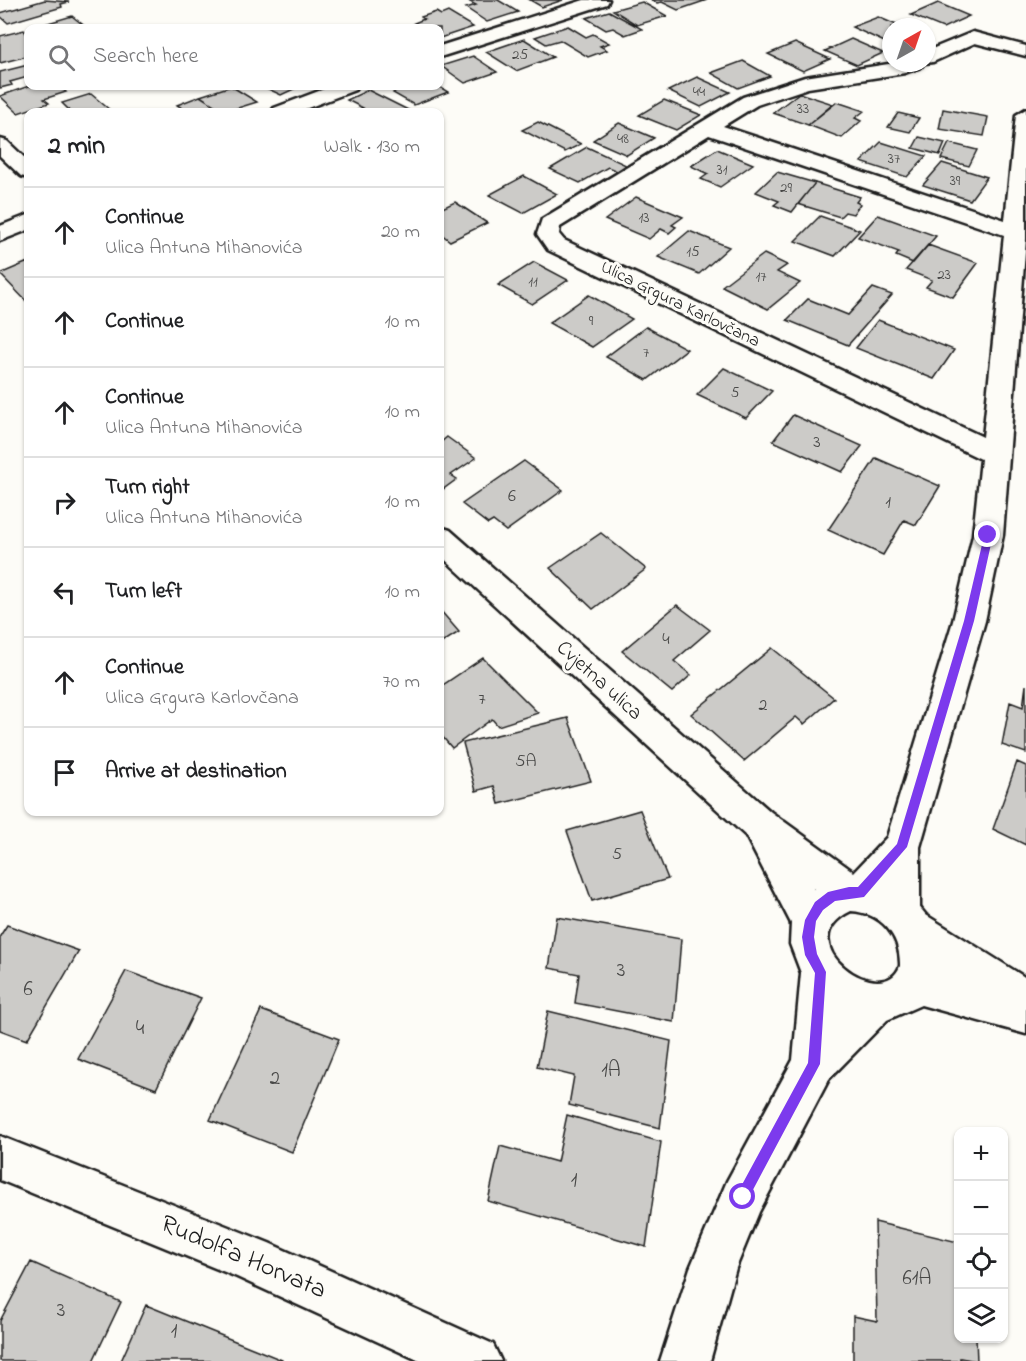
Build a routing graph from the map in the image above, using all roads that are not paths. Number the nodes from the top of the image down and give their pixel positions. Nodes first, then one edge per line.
1 (601, 0) edge
2 (444, 51) edge
3 (1026, 51) edge
4 (936, 54) edge
5 (882, 71) edge
6 (338, 90) edge
7 (291, 108) edge
8 (1026, 115) edge
9 (709, 128) junction
10 (0, 146) edge
11 (24, 168) edge
12 (24, 224) edge
13 (1015, 231) junction
14 (0, 234) edge
15 (995, 454) junction
16 (444, 542) edge
17 (758, 824) junction
18 (902, 847) junction
19 (854, 892) junction
20 (810, 920) junction
21 (907, 921) junction
22 (820, 972) junction
23 (914, 983) junction
24 (877, 1001) junction
25 (1026, 1001) edge
26 (1026, 1014) edge
27 (814, 1064) junction
28 (3, 1166) edge
29 (476, 1361) edge
30 (685, 1361) edge

1 - 2 street
3 - 4 street
5 - 9 street, Ulica Grgura Karlovčana
6 - 7 street
8 - 13 street
9 - 13 street
9 - 15 street, Ulica Grgura Karlovčana
10 - 11 street
12 - 14 street
13 - 15 street
15 - 18 street
16 - 17 street, Cvjetna ulica
17 - 19 street
17 - 20 street
18 - 19 street
18 - 21 street
19 - 20 street
19 - 21 street
20 - 22 street
21 - 23 street
21 - 25 street
22 - 24 street
22 - 27 street
23 - 24 street
23 - 26 street
24 - 27 street
27 - 30 street
28 - 29 street, Rudolfa Horvata

